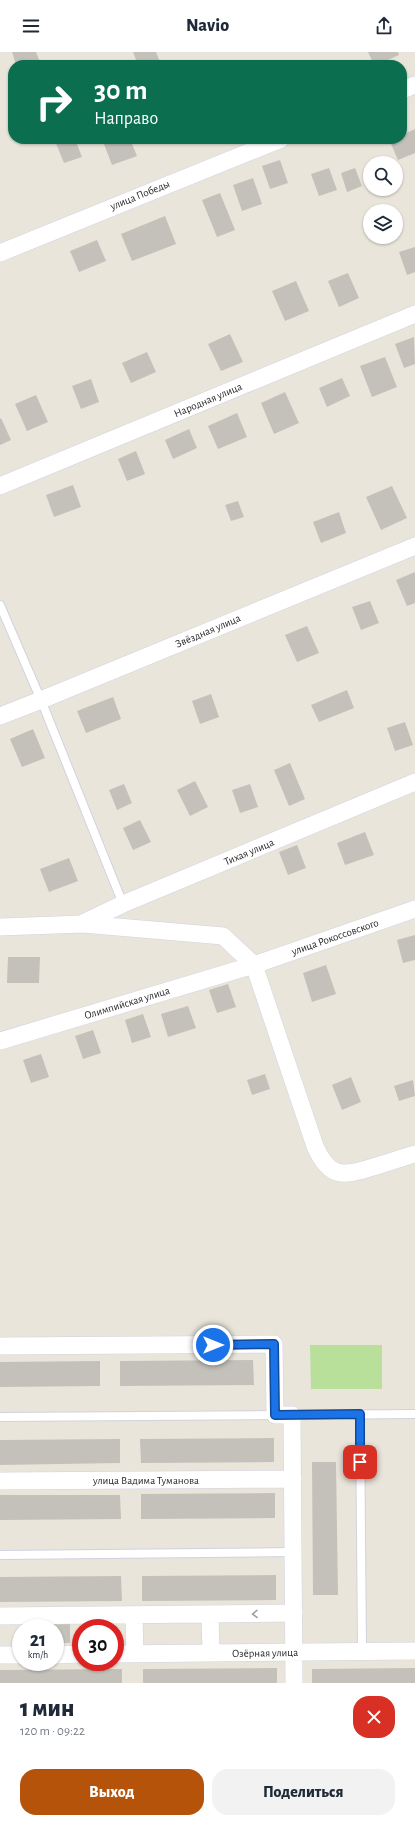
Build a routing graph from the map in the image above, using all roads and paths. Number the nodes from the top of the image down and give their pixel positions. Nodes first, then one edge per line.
1 (269, 144) edge
2 (0, 253) edge
3 (415, 314) edge
4 (0, 486) edge
5 (415, 546) edge
6 (0, 605) edge
7 (41, 700) junction
8 (0, 716) edge
9 (415, 782) edge
10 (124, 904) junction
11 (415, 909) edge
12 (83, 924) junction
13 (0, 927) edge
14 (254, 965) junction
15 (0, 1041) edge
16 (415, 1154) edge
17 (0, 1346) edge
18 (360, 1414) junction
19 (415, 1414) edge
20 (275, 1415) junction
21 (292, 1415) junction
22 (0, 1417) edge
23 (293, 1479) junction
24 (0, 1481) edge
25 (293, 1552) junction
26 (0, 1555) edge
27 (294, 1613) junction
28 (210, 1614) junction
29 (134, 1615) junction
30 (0, 1616) edge
31 (294, 1647) junction
32 (211, 1648) junction
33 (135, 1649) junction
34 (415, 1651) edge
35 (124, 1652) edge
36 (362, 1652) junction
37 (0, 1655) edge
38 (12, 1655) edge
39 (294, 1683) edge

1 - 2 street, улица Победы
3 - 4 street, Народная улица
5 - 7 street, Звёздная улица
6 - 7 lane
7 - 8 street, Звёздная улица
7 - 10 lane
9 - 10 street, Тихая улица
10 - 12 street, Тихая улица
11 - 14 street, улица Рокоссовского
12 - 13 street
12 - 14 street
14 - 15 street, Олимпийская улица
14 - 16 street
17 - 20 street
18 - 19 lane
18 - 21 lane
18 - 36 lane
20 - 21 street
20 - 22 lane
21 - 23 street
23 - 24 street, улица Вадима Туманова
23 - 25 street
25 - 26 lane
25 - 27 street
27 -> 28 street
27 - 31 street
28 - 29 street
28 - 32 street
29 - 30 street
29 - 33 street
31 - 32 street, Озёрная улица
31 - 36 street, Озёрная улица
31 - 39 street
32 - 33 street, Озёрная улица
33 - 35 street, Озёрная улица
34 - 36 street, Озёрная улица
37 - 38 street

